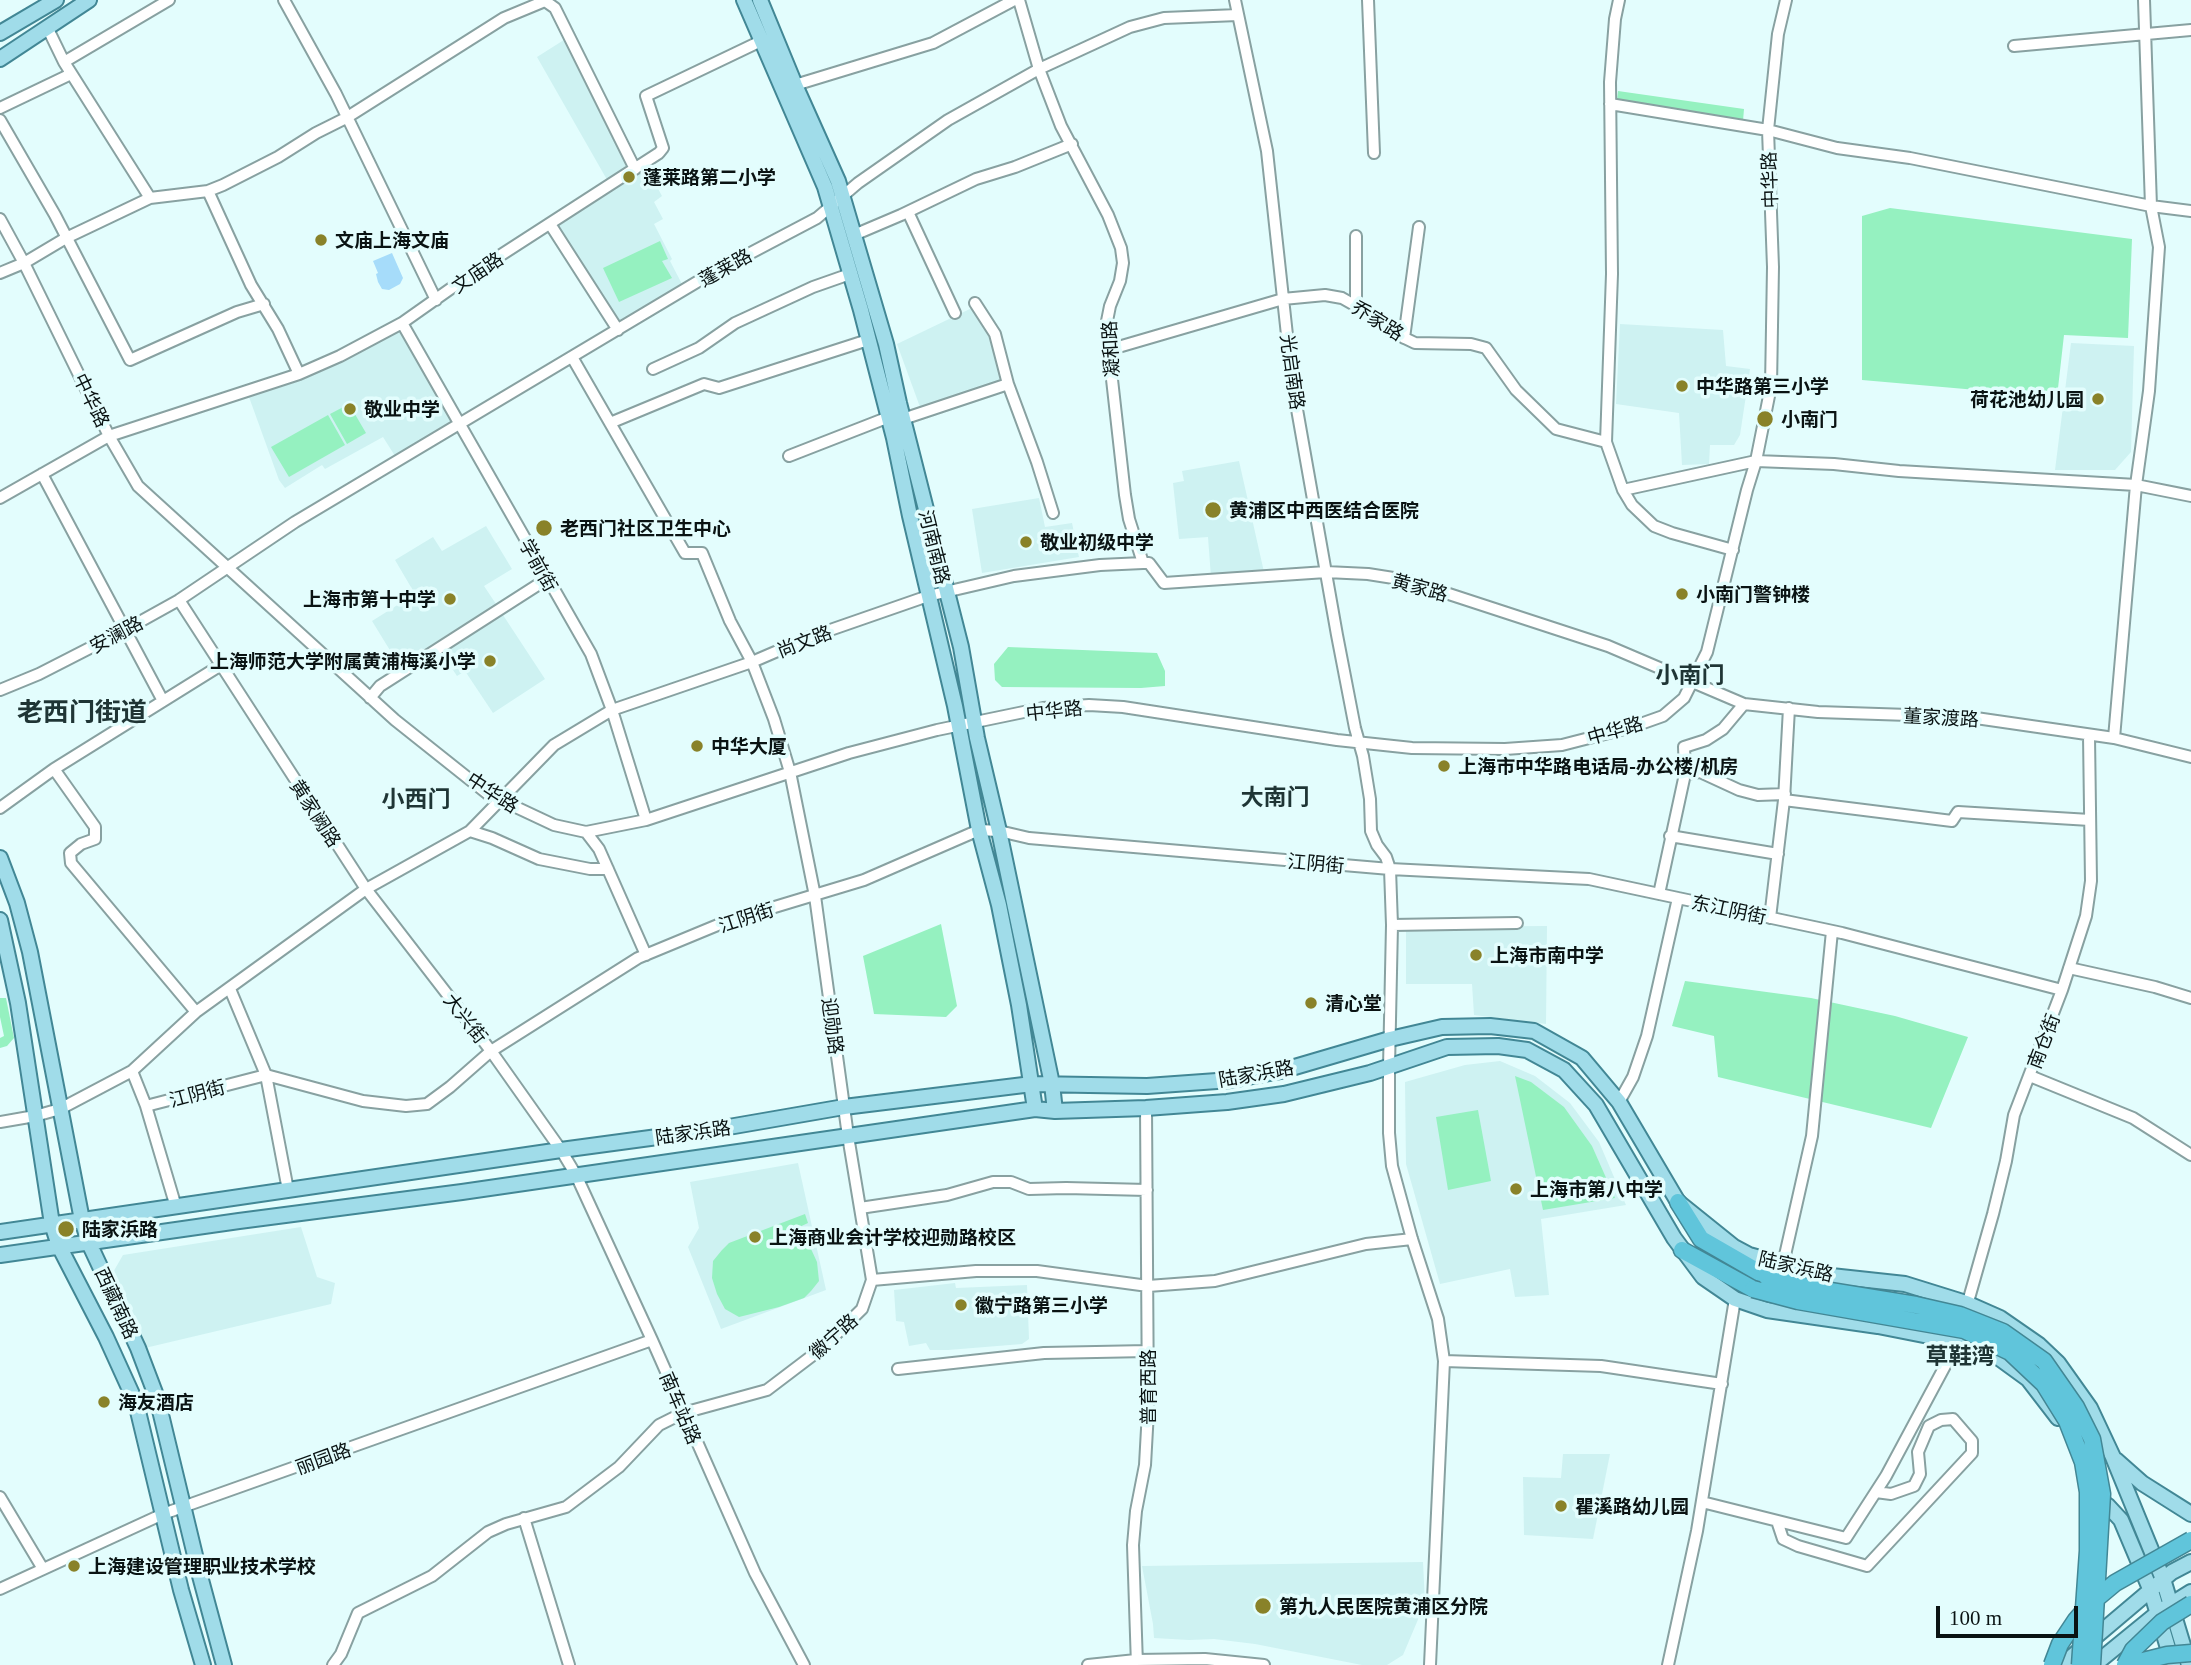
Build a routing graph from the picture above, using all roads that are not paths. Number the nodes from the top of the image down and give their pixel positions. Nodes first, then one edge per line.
1 (56, 0) edge
2 (89, 0) edge
3 (169, 0) edge
4 (284, 0) edge
5 (744, 0) edge
6 (760, 0) edge
7 (1016, 0) edge
8 (1235, 0) edge
9 (1368, 0) edge
10 (1619, 0) edge
11 (1786, 0) edge
12 (2144, 0) edge
13 (1238, 15) junction
14 (48, 29) junction
15 (2191, 30) edge
16 (0, 33) edge
17 (2144, 36) junction
18 (761, 41) junction
19 (2014, 46) dead end
20 (0, 58) edge
21 (64, 62) junction
22 (1038, 69) junction
23 (71, 74) junction
24 (795, 85) junction
25 (1610, 104) junction
26 (0, 108) edge
27 (346, 118) junction
28 (0, 120) edge
29 (1768, 130) junction
30 (1072, 144) junction
31 (1374, 153) dead end
32 (635, 169) junction
33 (208, 191) junction
34 (843, 196) junction
35 (150, 198) junction
36 (831, 206) junction
37 (2151, 206) junction
38 (2191, 211) edge
39 (908, 212) junction
40 (0, 219) edge
41 (550, 224) junction
42 (1419, 227) dead end
43 (854, 235) junction
44 (1356, 236) dead end
45 (66, 238) junction
46 (24, 263) junction
47 (0, 273) edge
48 (850, 274) junction
49 (1283, 299) junction
50 (436, 300) junction
51 (975, 303) dead end
52 (264, 304) junction
53 (1356, 306) junction
54 (954, 313) dead end
55 (402, 323) junction
56 (618, 330) junction
57 (1404, 338) junction
58 (869, 340) junction
59 (1108, 350) junction
60 (572, 357) junction
61 (653, 369) dead end
62 (299, 374) junction
63 (1008, 384) junction
64 (896, 418) junction
65 (610, 423) junction
66 (459, 424) junction
67 (109, 436) junction
68 (1606, 442) junction
69 (789, 456) dead end
70 (1756, 461) junction
71 (42, 474) junction
72 (2136, 485) junction
73 (1623, 491) junction
74 (2191, 496) edge
75 (0, 498) edge
76 (1053, 513) dead end
77 (1733, 550) junction
78 (1143, 563) junction
79 (227, 567) junction
80 (1325, 572) junction
81 (547, 579) junction
82 (946, 592) junction
83 (928, 596) junction
84 (179, 600) junction
85 (125, 630) junction
86 (751, 662) junction
87 (221, 665) junction
88 (1693, 681) junction
89 (0, 690) edge
90 (370, 698) junction
91 (163, 701) junction
92 (1744, 704) junction
93 (1789, 708) junction
94 (612, 709) junction
95 (967, 724) junction
96 (2089, 736) junction
97 (2114, 738) junction
98 (1359, 742) junction
99 (2191, 757) edge
100 (54, 769) junction
101 (790, 772) junction
102 (1685, 774) junction
103 (1784, 797) junction
104 (500, 801) junction
105 (0, 808) edge
106 (646, 820) junction
107 (2090, 820) junction
108 (979, 830) junction
109 (470, 831) junction
110 (999, 831) junction
111 (586, 832) junction
112 (1670, 836) junction
113 (1778, 854) junction
114 (0, 858) edge
115 (608, 869) junction
116 (1390, 869) junction
117 (366, 889) junction
118 (1659, 894) junction
119 (815, 896) junction
120 (1678, 898) junction
121 (1770, 918) junction
122 (0, 920) edge
123 (1517, 923) dead end
124 (1392, 925) junction
125 (1832, 931) junction
126 (646, 955) junction
127 (2069, 968) junction
128 (230, 989) junction
129 (2062, 990) junction
130 (2191, 998) edge
131 (196, 1012) junction
132 (1391, 1039) junction
133 (491, 1051) junction
134 (1389, 1067) junction
135 (132, 1071) junction
136 (266, 1075) junction
137 (2030, 1076) junction
138 (1032, 1084) junction
139 (1052, 1084) junction
140 (1619, 1102) junction
141 (146, 1107) junction
142 (844, 1107) junction
143 (1146, 1108) junction
144 (60, 1109) junction
145 (1035, 1109) junction
146 (1055, 1111) junction
147 (35, 1116) junction
148 (0, 1122) edge
149 (848, 1136) junction
150 (561, 1150) junction
151 (2191, 1155) edge
152 (576, 1175) junction
153 (288, 1190) junction
154 (1147, 1190) junction
155 (1678, 1202) junction
156 (176, 1207) junction
157 (860, 1208) junction
158 (82, 1220) junction
159 (52, 1224) junction
160 (0, 1232) edge
161 (1412, 1239) junction
162 (89, 1243) junction
163 (59, 1246) junction
164 (1682, 1250) junction
165 (0, 1255) edge
166 (1783, 1264) junction
167 (872, 1280) junction
168 (1148, 1286) junction
169 (1735, 1299) junction
170 (1966, 1303) junction
171 (652, 1340) junction
172 (1959, 1342) junction
173 (1148, 1350) junction
174 (1444, 1361) junction
175 (898, 1369) dead end
176 (1722, 1384) junction
177 (683, 1413) junction
178 (2113, 1457) junction
179 (1876, 1492) junction
180 (0, 1497) edge
181 (1702, 1503) junction
182 (185, 1506) junction
183 (163, 1514) junction
184 (2191, 1514) edge
185 (524, 1518) junction
186 (1777, 1521) junction
187 (2191, 1540) edge
188 (2191, 1562) edge
189 (43, 1569) junction
190 (2163, 1579) junction
191 (0, 1589) edge
192 (2151, 1591) junction
193 (2191, 1592) edge
194 (2191, 1604) edge
195 (2165, 1609) junction
196 (2139, 1644) junction
197 (2191, 1653) edge
198 (1136, 1663) edge
199 (2094, 1664) edge
200 (203, 1665) edge
201 (224, 1665) edge
202 (333, 1665) edge
203 (569, 1665) edge
204 (804, 1665) edge
205 (1088, 1665) edge
206 (1264, 1665) edge
207 (1430, 1665) edge
208 (1668, 1665) edge
209 (2052, 1665) edge
210 (2062, 1665) edge
211 (2080, 1665) edge
212 (2126, 1665) edge
213 (2154, 1665) edge
214 (2173, 1665) edge
215 (2189, 1665) edge

1 - 16 main road
2 - 14 main road
3 - 21 street
4 - 27 street
5 - 18 main road, 河南南路
6 - 24 main road, 河南南路
7 - 22 street, 凝和路
7 - 24 street
8 - 13 street, 光启南路
9 - 31 street
10 - 25 street
11 - 29 street, 中华路
12 - 17 street
13 - 22 street, 蓬莱路
13 - 49 street, 光启南路
14 - 20 main road
14 - 21 street
15 - 17 street
17 - 19 street
17 - 37 street
18 - 32 street, 文庙路
18 - 36 main road, 河南南路
21 - 23 street
22 - 30 street, 凝和路
22 - 34 street, 蓬莱路
23 - 26 street
23 - 35 street
24 - 34 main road, 河南南路
25 - 29 street
25 - 68 street
27 - 32 street
27 - 33 street
27 - 50 street
28 - 45 street
29 - 37 street
29 - 70 street, 中华路
30 - 39 street
30 - 59 street, 凝和路
32 - 41 street, 文庙路
33 - 35 street
33 - 52 street
34 - 36 street, 蓬莱路
34 - 43 main road, 河南南路
35 - 45 street
36 - 48 main road, 河南南路
36 - 56 street, 蓬莱路
37 - 38 street
37 - 72 street
39 - 43 street
39 - 54 street
40 - 46 street, 中华路
41 - 50 street, 文庙路
41 - 56 street
42 - 57 street
43 - 64 main road, 河南南路
44 - 53 street
45 - 46 street
45 - 52 street
46 - 47 street
46 - 67 street, 中华路
48 - 58 main road, 河南南路
48 - 61 street
49 - 53 street, 乔家路
49 - 59 street, 乔家路
49 - 80 street, 光启南路
50 - 55 street, 文庙路
51 - 63 street
52 - 62 street
53 - 57 street, 乔家路
55 - 62 street, 文庙路
55 - 66 street, 学前街
56 - 60 street, 蓬莱路
57 - 68 street, 乔家路
58 - 64 main road, 河南南路
58 - 65 street
59 - 78 street, 凝和路
60 - 65 street
60 - 66 street, 蓬莱路
62 - 67 street, 文庙路
63 - 64 street
63 - 76 street
64 - 69 street
64 - 82 main road, 河南南路
64 - 83 main road, 河南南路
65 - 86 street, 迎勋路
66 - 79 street, 蓬莱路
66 - 81 street, 学前街
67 - 71 street, 文庙路
67 - 79 street, 中华路
68 - 73 street
70 - 72 street
70 - 73 street
70 - 77 street, 中华路
71 - 75 street, 文庙路
71 - 85 street
72 - 74 street
72 - 97 street
73 - 77 street
77 - 88 street, 中华路
78 - 80 street, 黄家路
78 - 82 street, 尚文路
79 - 84 street, 安澜路
79 - 90 street, 中华路
80 - 88 street, 黄家路
80 - 98 street, 光启南路
81 - 90 street
81 - 94 street, 学前街
82 - 83 street, 尚文路
82 - 95 main road, 河南南路
83 - 86 street, 尚文路
83 - 95 main road, 河南南路
84 - 85 street, 安澜路
84 - 87 street, 黄家阙路
85 - 89 street, 安澜路
85 - 91 street
86 - 94 street, 尚文路
86 - 101 street, 迎勋路
87 - 91 street
87 - 117 street, 黄家阙路
88 - 92 street, 董家渡路
88 - 98 street, 中华路
90 - 104 street, 中华路
91 - 100 street
92 - 93 street, 董家渡路
92 - 102 street
93 - 96 street, 董家渡路
93 - 103 street
94 - 104 street, 尚文路
94 - 106 street, 学前街
95 - 98 street, 中华路
95 - 101 street, 中华路
95 - 108 main road, 河南南路
95 - 110 main road, 河南南路
96 - 97 street, 董家渡路
96 - 107 street, 南仓街
97 - 99 street, 董家渡路
98 - 116 street, 光启南路
100 - 105 street
100 - 131 street
101 - 106 street, 中华路
101 - 119 street, 迎勋路
102 - 103 street
102 - 112 street
103 - 107 street
103 - 113 street
104 - 109 street
104 - 111 street, 中华路
106 - 111 street, 中华路
107 - 127 street, 南仓街
108 - 110 street, 江阴街
108 - 119 street, 江阴街
108 - 138 main road, 河南南路
109 - 115 street
109 - 117 street
110 - 116 street, 江阴街
110 - 139 main road, 河南南路
111 - 115 street
112 - 113 street
112 - 118 street
113 - 121 street
114 - 144 main road, 西藏南路
115 - 126 street
116 - 118 street, 东江阴街
116 - 124 street
117 - 128 street
117 - 133 street, 大兴街
118 - 120 street, 东江阴街
119 - 126 street, 江阴街
119 - 142 street, 迎勋路
120 - 121 street, 东江阴街
120 - 140 street
121 - 125 street, 东江阴街
122 - 147 main road, 西藏南路
123 - 124 street
124 - 132 street
125 - 129 street, 东江阴街
125 - 166 street
126 - 133 street, 江阴街
127 - 129 street, 南仓街
127 - 130 street
128 - 131 street
128 - 136 street
129 - 137 street, 南仓街
131 - 135 street
132 - 134 street
132 - 139 main road, 陆家浜路
132 - 140 main road, 陆家浜路
133 - 136 street, 江阴街
133 - 150 street, 大兴街
134 - 143 main road, 陆家浜路
134 - 161 street
134 - 164 main road, 陆家浜路
135 - 141 street
135 - 144 street
136 - 141 street, 江阴街
136 - 153 street
137 - 151 street
137 - 170 street, 南仓街
138 - 139 main road, 陆家浜路
138 - 142 main road, 陆家浜路
138 - 145 main road, 河南南路
139 - 146 main road, 河南南路
140 - 155 main road, 陆家浜路
141 - 156 street
142 - 149 street, 迎勋路
142 - 150 main road, 陆家浜路
143 - 146 main road, 陆家浜路
143 - 154 street, 普育西路
144 - 147 street
144 - 158 main road, 西藏南路
145 - 146 main road, 陆家浜路
145 - 149 main road, 陆家浜路
147 - 148 street
147 - 159 main road, 西藏南路
149 - 152 main road, 陆家浜路
149 - 157 street, 迎勋路
150 - 152 street, 南车站路
150 - 153 main road, 陆家浜路
152 - 162 main road, 陆家浜路
152 - 171 street, 南车站路
153 - 156 main road, 陆家浜路
154 - 157 street
154 - 168 street, 普育西路
155 - 166 main road, 陆家浜路
155 - 199 highway, bridge
156 - 158 main road, 陆家浜路
157 - 167 street, 迎勋路
158 - 159 main road, 陆家浜路
158 - 162 main road, 西藏南路
159 - 160 main road, 陆家浜路
159 - 163 main road, 西藏南路
161 - 168 street
161 - 174 street
162 - 163 main road, 陆家浜路
162 - 182 main road, 西藏南路
163 - 165 main road, 陆家浜路
163 - 183 main road, 西藏南路
164 - 169 main road, 陆家浜路
164 - 211 highway, bridge
166 - 170 main road, 陆家浜路
167 - 168 street
167 - 177 street, 徽宁路
168 - 173 street, 普育西路
169 - 172 main road, 陆家浜路
169 - 176 street
170 - 172 street, 南仓街
170 - 178 main road, 陆家浜路
171 - 177 street, 南车站路
171 - 182 street, 丽园路
172 - 179 street, 南仓街
172 - 192 main road, 陆家浜路
173 - 175 street
173 - 198 street, 普育西路
174 - 176 street
174 - 207 street
176 - 181 street
177 - 185 street, 徽宁路
177 - 204 street, 南车站路
178 - 184 main road
178 - 190 main road, 陆家浜路
179 - 186 street, 南仓街
179 - 186 street
180 - 189 street
181 - 186 street
181 - 208 street
182 - 183 street, 丽园路
182 - 201 main road, 西藏南路
183 - 189 street, 丽园路
183 - 200 main road, 西藏南路
185 - 202 street, 徽宁路
185 - 203 street
187 - 209 highway, bridge
188 - 190 main road
189 - 191 street, 丽园路
190 - 192 main road
190 - 195 main road, 陆家浜路
192 - 195 main road, 陆家浜路
192 - 210 main road
193 - 195 main road
194 - 195 main road
194 - 212 highway, bridge
195 - 196 main road
195 - 199 main road
195 - 214 main road, 陆家浜路
195 - 215 main road, 陆家浜路
196 - 199 main road
196 - 213 main road
197 - 212 highway, bridge
198 - 205 street
198 - 206 street

